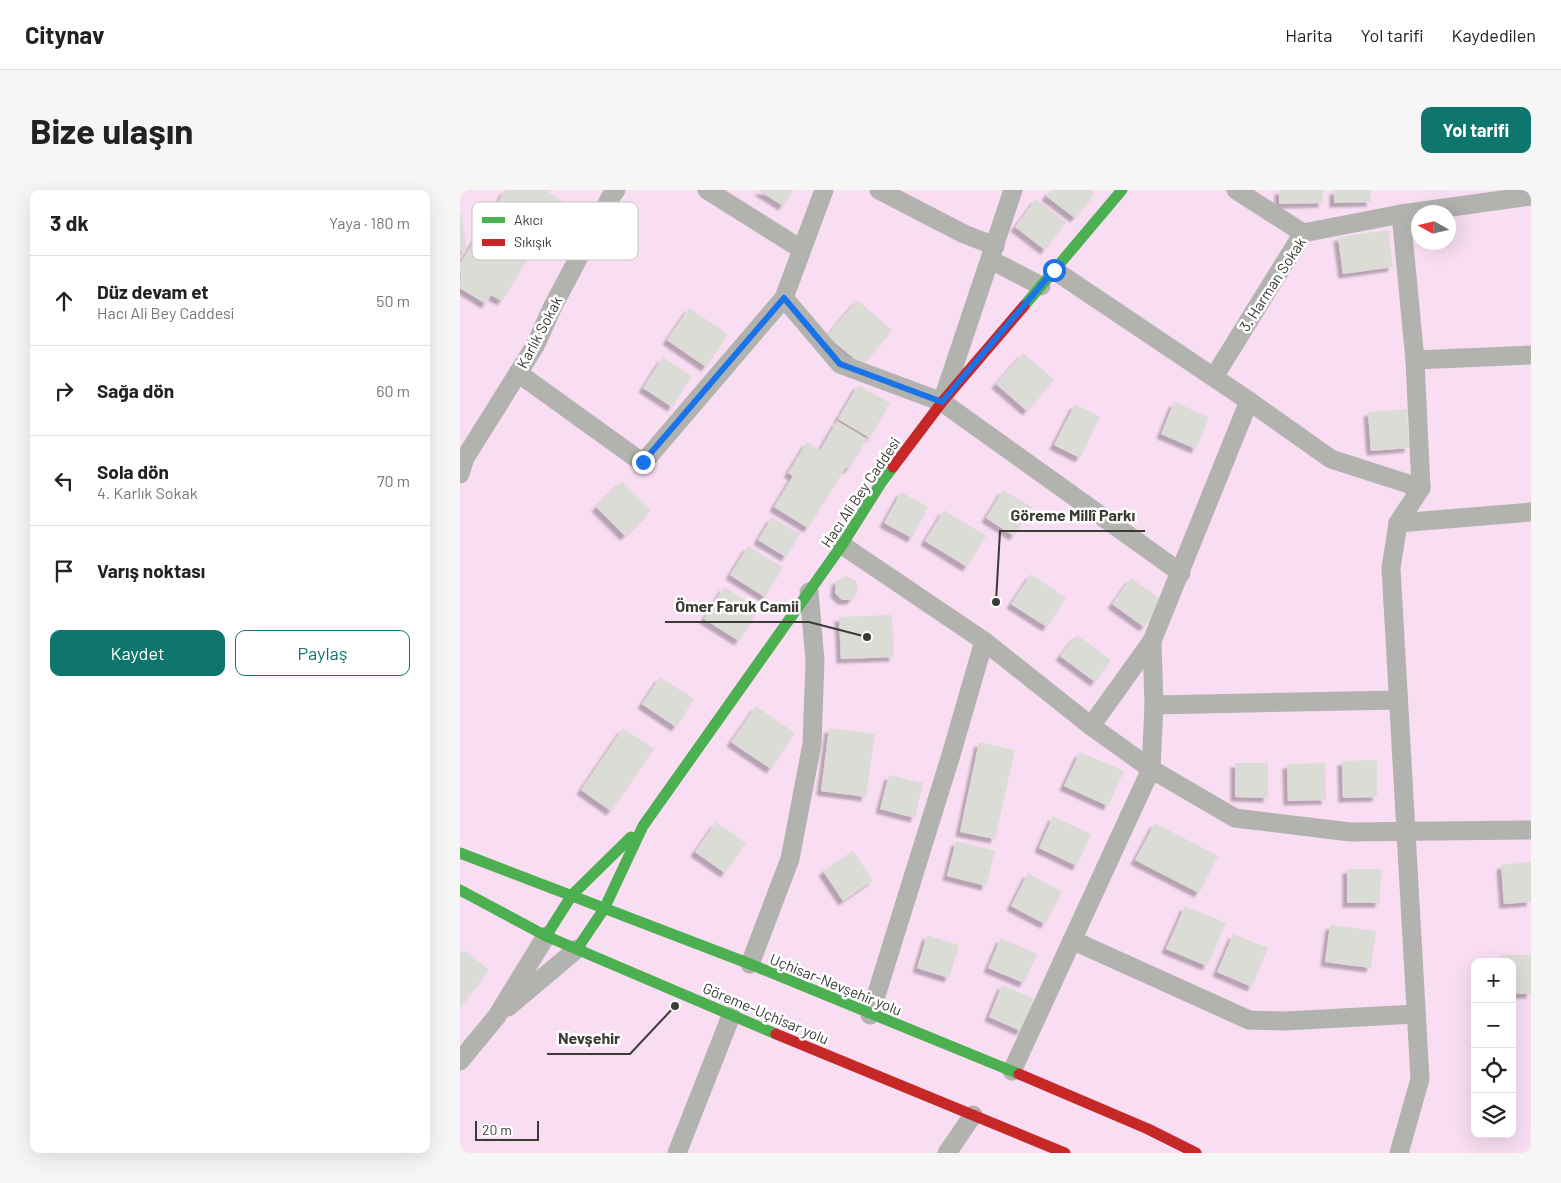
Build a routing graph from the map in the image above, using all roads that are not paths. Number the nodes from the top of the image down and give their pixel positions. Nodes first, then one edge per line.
1 (616, 190) edge
2 (707, 190) edge
3 (824, 190) edge
4 (879, 190) edge
5 (1013, 190) edge
6 (1122, 190) edge
7 (1236, 190) edge
8 (1531, 196) edge
9 (608, 202) edge
10 (1401, 214) junction
11 (1303, 233) junction
12 (801, 249) junction
13 (993, 253) junction
14 (577, 260) edge
15 (1054, 270) junction
16 (1041, 286) junction
17 (784, 298) junction
18 (1531, 355) edge
19 (1414, 360) junction
20 (518, 373) junction
21 (1214, 378) junction
22 (1249, 401) junction
23 (942, 402) junction
24 (460, 474) edge
25 (1421, 488) junction
26 (1531, 512) edge
27 (1398, 522) junction
28 (842, 545) junction
29 (1180, 573) junction
30 (809, 592) junction
31 (984, 641) junction
32 (1152, 641) junction
33 (1398, 700) junction
34 (1154, 705) junction
35 (1091, 726) junction
36 (1151, 768) junction
37 (642, 826) junction
38 (1531, 830) edge
39 (1405, 831) junction
40 (460, 853) edge
41 (460, 890) edge
42 (572, 895) junction
43 (604, 909) junction
44 (546, 936) junction
45 (1072, 940) junction
46 (577, 950) junction
47 (750, 964) junction
48 (870, 1014) junction
49 (1416, 1014) junction
50 (498, 1016) junction
51 (731, 1016) junction
52 (460, 1061) edge
53 (1012, 1071) junction
54 (973, 1115) junction
55 (677, 1153) edge
56 (947, 1153) edge
57 (1065, 1153) edge
58 (1196, 1153) edge
59 (1399, 1153) edge

1 - 9 street, Karlık Sokak
2 - 12 street
3 - 12 street
4 - 13 street
5 - 13 street
6 - 15 main road, Hacı Ali Bey Caddesi
7 - 11 street
8 - 10 street, 3. Harman Sokak
10 - 11 street, 3. Harman Sokak
10 - 19 street
11 - 21 street, 3. Harman Sokak
12 - 17 street
13 - 16 street
13 - 23 street
14 - 20 street, Karlık Sokak
15 - 16 main road, Hacı Ali Bey Caddesi
15 - 21 street
16 - 23 main road, Hacı Ali Bey Caddesi
17 - 20 street
17 - 23 street
18 - 19 street
19 - 25 street
20 - 24 street, Karlık Sokak
21 - 22 street
22 - 25 street
22 - 29 street
23 - 28 main road, Hacı Ali Bey Caddesi
23 - 29 street
25 - 27 street
26 - 27 street
27 - 33 street
28 - 30 main road, Hacı Ali Bey Caddesi
28 - 31 street
29 - 32 street
30 - 37 main road, Hacı Ali Bey Caddesi
30 - 47 street
31 - 35 street
31 - 48 street
32 - 34 street
32 - 35 street
33 - 34 street
33 - 39 street
34 - 36 street
35 - 36 street
36 - 39 street
36 - 45 street
37 - 42 main road
37 - 43 main road
38 - 39 street
39 - 49 street
40 - 42 main road, Uçhisar-Nevşehir yolu
41 - 44 main road, Göreme-Uçhisar yolu
42 - 43 main road, Uçhisar-Nevşehir yolu
42 - 44 main road
43 - 46 main road
43 - 47 main road, Uçhisar-Nevşehir yolu
44 - 46 main road, Göreme-Uçhisar yolu
44 - 50 street
45 - 49 street
45 - 53 street
46 - 50 street
46 - 51 main road, Göreme-Uçhisar yolu
47 - 48 main road, Uçhisar-Nevşehir yolu
48 - 53 main road, Uçhisar-Nevşehir yolu
49 - 59 street
50 - 52 street
51 - 54 main road, Göreme-Uçhisar yolu
51 - 55 street
53 - 58 main road, Uçhisar-Nevşehir yolu
54 - 56 street
54 - 57 main road, Göreme-Uçhisar yolu

